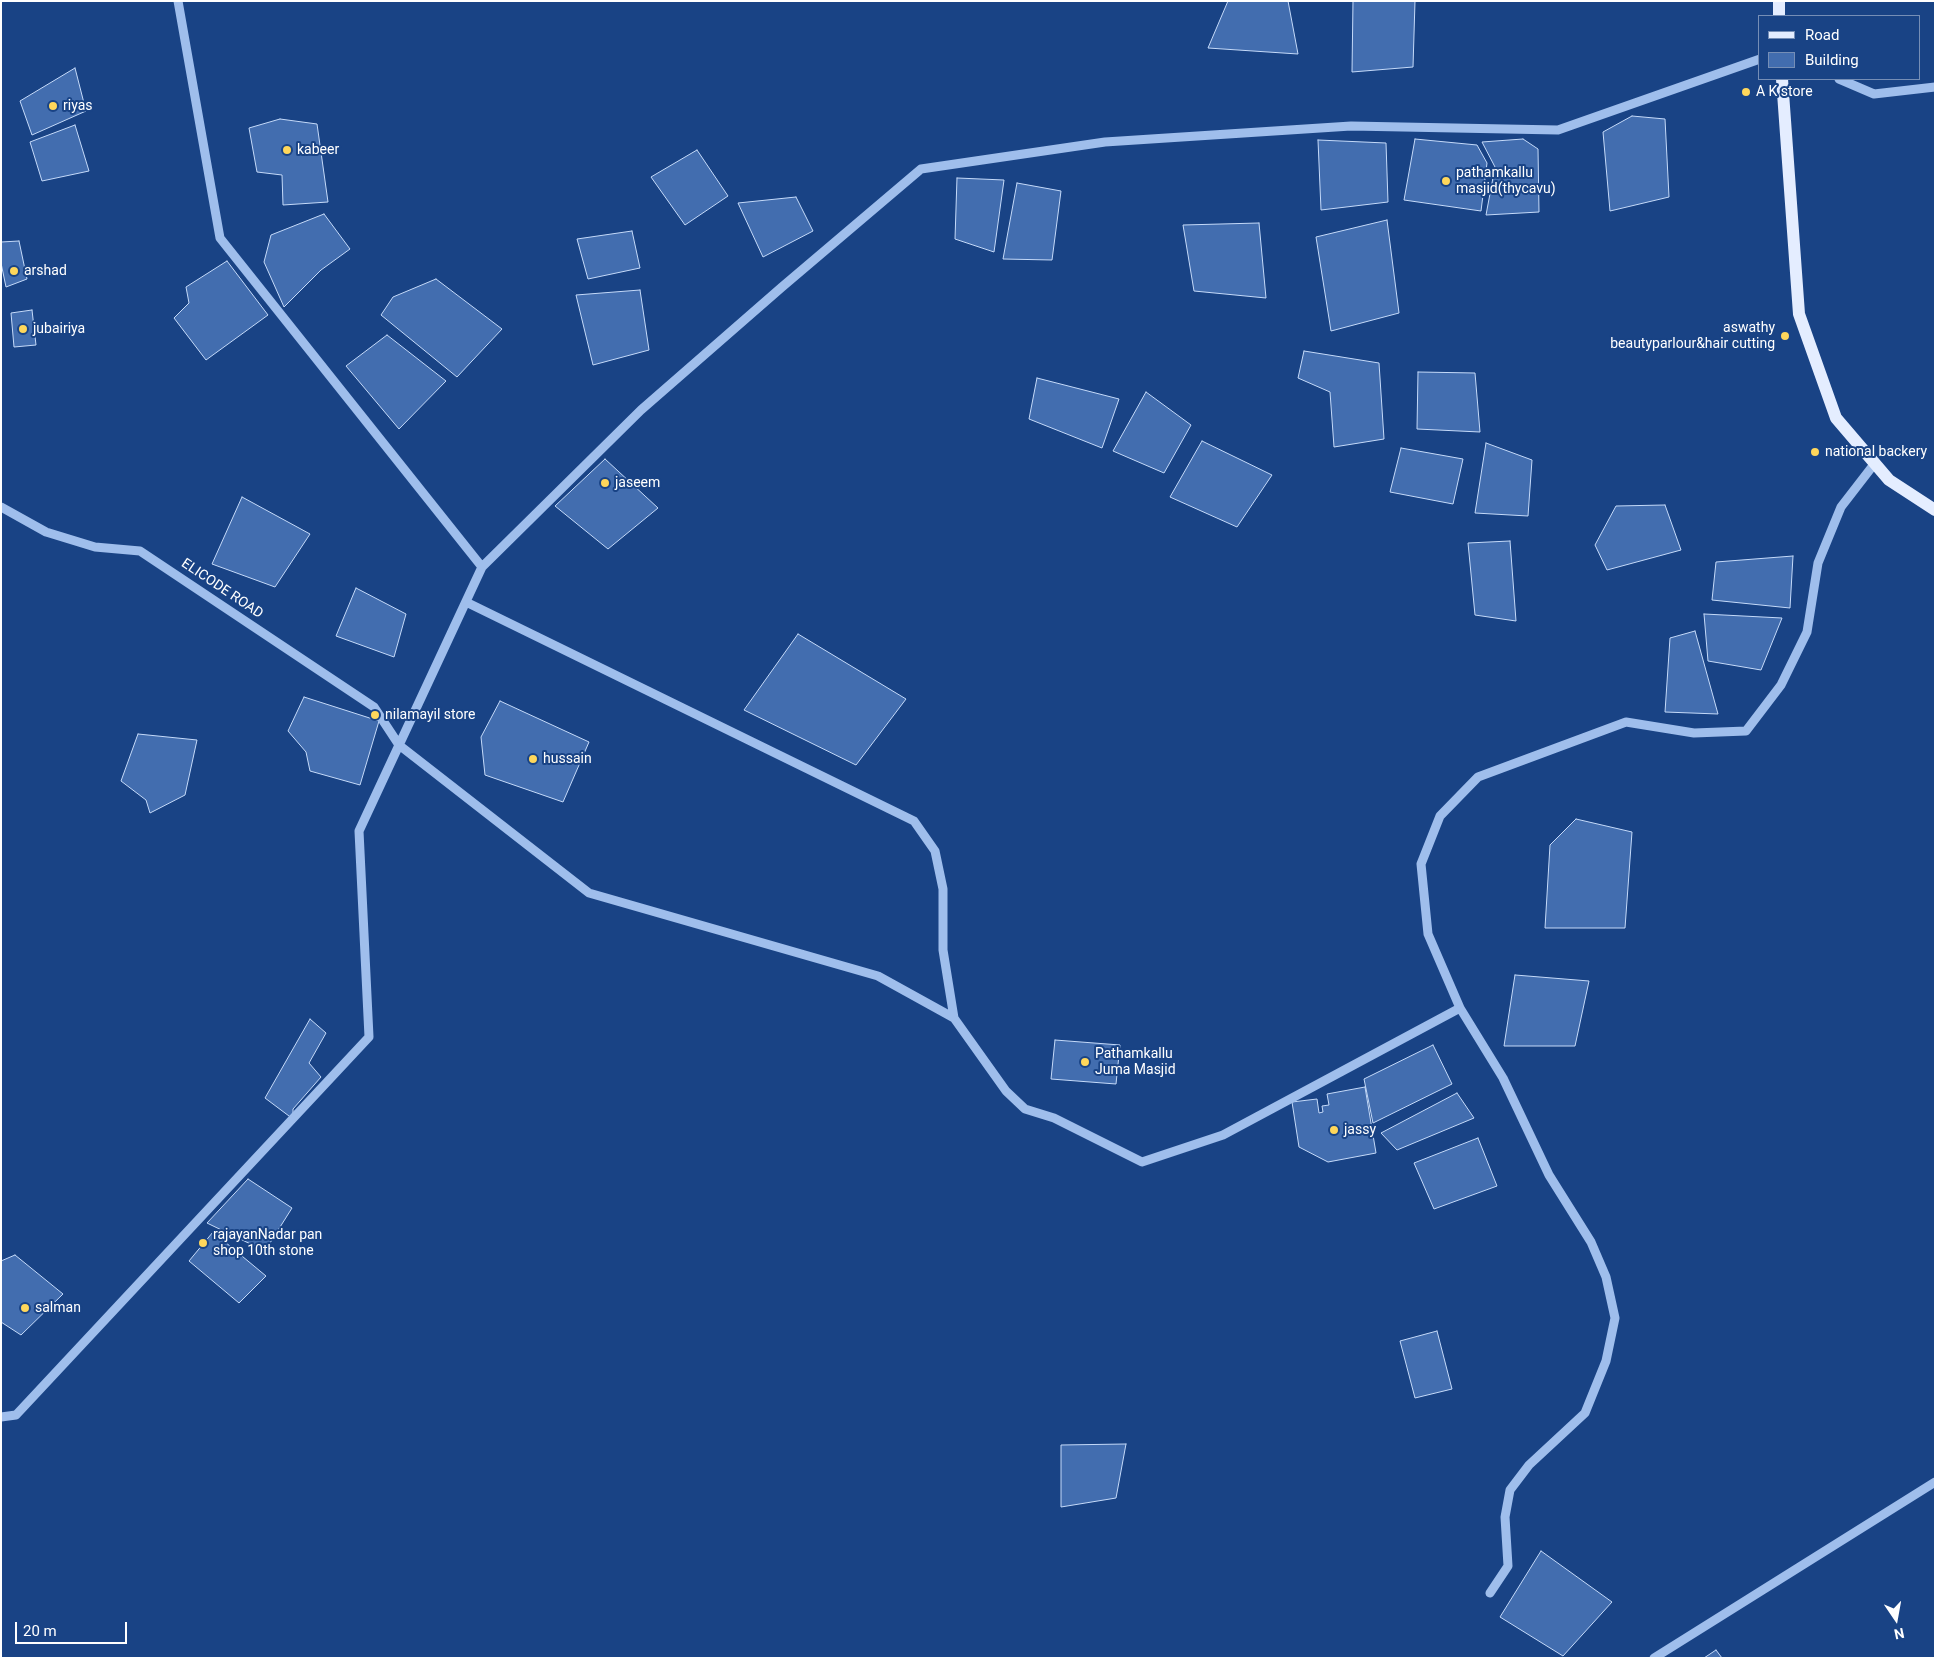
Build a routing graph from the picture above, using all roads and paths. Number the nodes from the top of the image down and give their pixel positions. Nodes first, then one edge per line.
1 (178, 1) edge
2 (1779, 1) edge
3 (1779, 15) edge
4 (1758, 60) edge
5 (1782, 80) edge
6 (1842, 80) edge
7 (1935, 87) edge
8 (1875, 463) junction
9 (1, 507) edge
10 (1935, 510) edge
11 (482, 566) junction
12 (466, 602) junction
13 (399, 745) junction
14 (1460, 1008) junction
15 (954, 1018) junction
16 (1, 1417) edge
17 (1935, 1482) edge
18 (1490, 1593) dead end
19 (1654, 1658) edge

1 - 11 street
2 - 3 main road
4 - 11 street
5 - 8 main road
6 - 7 street
8 - 10 main road
8 - 14 street
9 - 13 street, ELICODE ROAD
11 - 12 street
12 - 13 street
12 - 15 street
13 - 15 street, ELICODE ROAD
13 - 16 street
14 - 15 street
14 - 18 street
17 - 19 street

